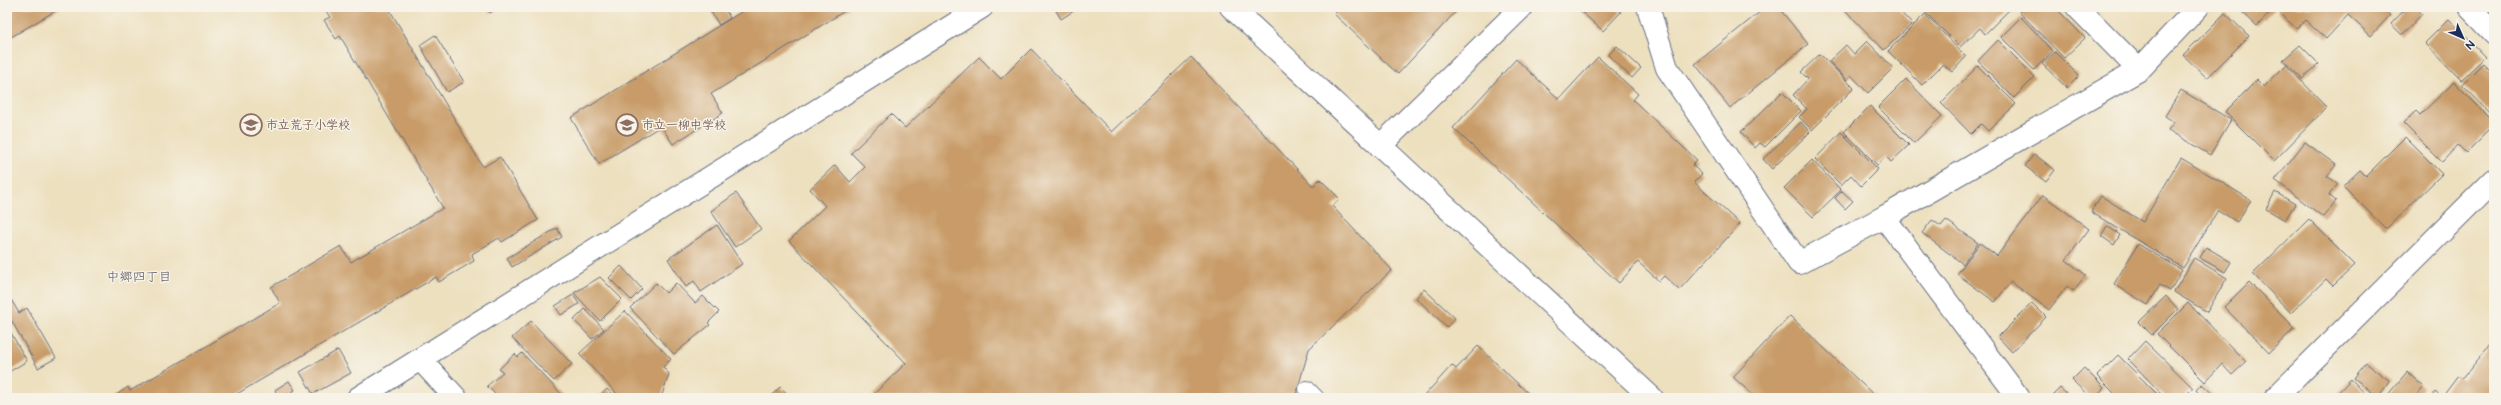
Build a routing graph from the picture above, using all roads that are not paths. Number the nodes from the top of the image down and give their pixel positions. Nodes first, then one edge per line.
1 (982, 7) edge
2 (1231, 7) edge
3 (1522, 7) edge
4 (1648, 7) edge
5 (2076, 7) edge
6 (2198, 7) edge
7 (2469, 7) edge
8 (2494, 33) edge
9 (2139, 70) junction
10 (1380, 146) junction
11 (2494, 180) edge
12 (1884, 217) junction
13 (421, 360) junction
14 (358, 398) edge
15 (456, 398) edge
16 (1652, 398) edge
17 (2019, 398) edge
18 (2275, 398) edge

1 - 13 street
2 - 10 street
3 - 10 street
4 - 12 street
5 - 9 street
6 - 9 street
7 - 8 street
9 - 12 street
10 - 16 street
11 - 18 street
12 - 17 street
13 - 14 street
13 - 15 street

